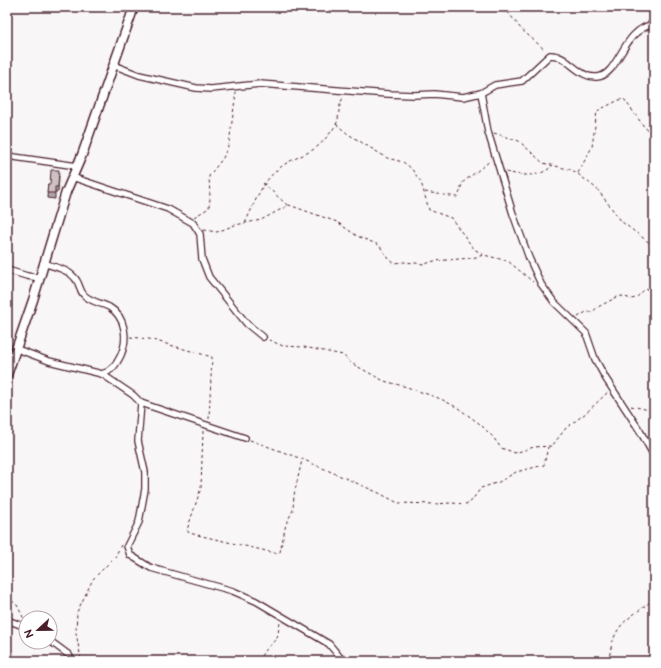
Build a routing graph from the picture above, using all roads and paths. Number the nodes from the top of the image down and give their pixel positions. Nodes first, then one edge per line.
1 (134, 7) edge
2 (504, 7) edge
3 (654, 24) edge
4 (550, 55) junction
5 (113, 65) junction
6 (239, 86) junction
7 (347, 91) junction
8 (481, 94) junction
9 (336, 124) junction
10 (488, 132) junction
11 (654, 133) edge
12 (7, 156) edge
13 (495, 157) junction
14 (77, 166) junction
15 (553, 166) junction
16 (500, 170) junction
17 (578, 174) junction
18 (72, 176) junction
19 (263, 183) junction
20 (424, 191) junction
21 (287, 206) junction
22 (187, 219) junction
23 (245, 224) junction
24 (198, 228) junction
25 (654, 249) edge
26 (484, 255) junction
27 (43, 263) junction
28 (7, 270) edge
29 (40, 278) junction
30 (536, 285) dead end
31 (654, 287) edge
32 (568, 315) junction
33 (263, 337) joint
34 (126, 338) junction
35 (17, 350) junction
36 (10, 358) edge
37 (102, 374) junction
38 (7, 375) edge
39 (612, 388) junction
40 (622, 402) junction
41 (140, 403) junction
42 (654, 411) edge
43 (206, 425) junction
44 (245, 438) joint
45 (548, 447) junction
46 (654, 456) edge
47 (302, 459) junction
48 (130, 537) junction
49 (7, 597) edge
50 (654, 599) edge
51 (19, 610) edge
52 (282, 615) junction
53 (7, 620) edge
54 (18, 623) edge
55 (58, 648) edge
56 (81, 659) junction
57 (72, 660) edge
58 (98, 661) edge
59 (258, 661) edge
60 (343, 661) edge
61 (609, 661) edge

1 - 5 street
2 - 4 path
3 - 4 street
4 - 8 street
5 - 6 street
5 - 14 street
6 - 7 street
6 - 22 path
7 - 8 street
7 - 9 path
8 - 10 street
9 - 19 path
9 - 20 path
10 - 13 street
10 - 15 path
11 - 17 path
12 - 14 street
13 - 16 street
13 - 20 path
14 - 18 street
15 - 16 path
15 - 17 path
16 - 32 street
17 - 25 path
18 - 22 street
18 - 27 street
19 - 21 path
19 - 23 path
20 - 26 path
21 - 23 path
21 - 26 path
22 - 24 street
23 - 24 path
24 - 33 street
26 - 30 path
27 - 29 street
27 - 34 street
28 - 29 street
29 - 35 street
31 - 32 path
32 - 39 street
33 - 45 path
34 - 37 street
34 - 43 path
35 - 36 street
35 - 37 street
36 - 38 street
37 - 41 street
39 - 40 street
39 - 45 path
40 - 42 path
40 - 46 street
41 - 43 street
41 - 48 street
43 - 44 street
43 - 47 path
44 - 47 path
45 - 47 path
48 - 52 street
48 - 56 path
49 - 51 path
50 - 61 path
52 - 59 path
52 - 60 street
53 - 54 street
55 - 57 street
56 - 57 path
56 - 58 path

